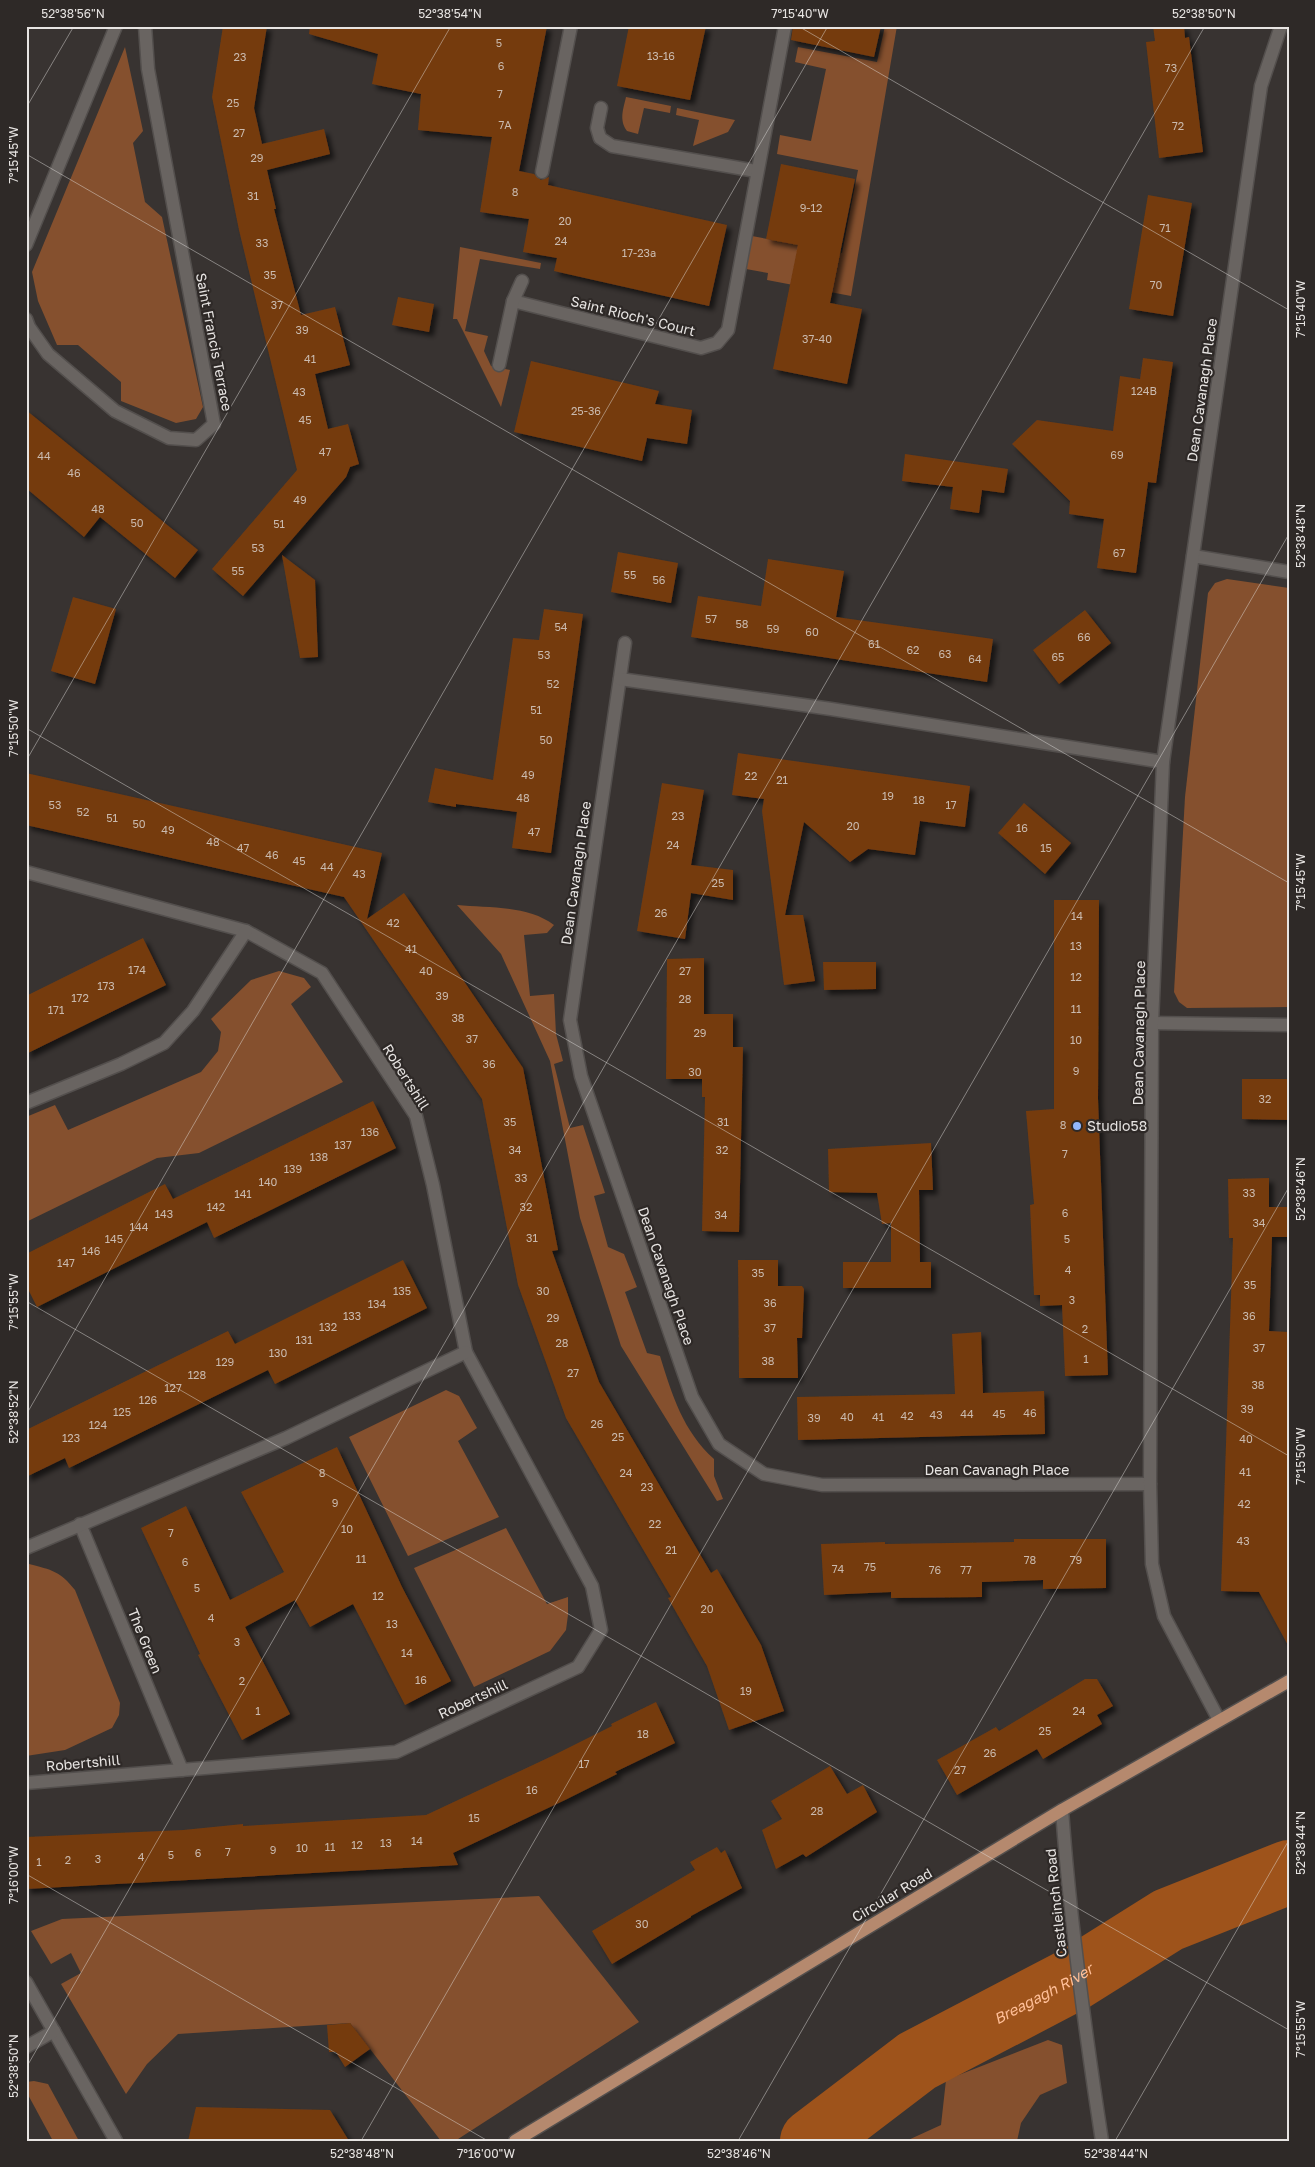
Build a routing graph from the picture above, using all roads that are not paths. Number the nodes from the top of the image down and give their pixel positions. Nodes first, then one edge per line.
1 (116, 26) edge
2 (145, 26) edge
3 (571, 26) edge
4 (785, 26) edge
5 (1281, 26) edge
6 (601, 108) dead end
7 (756, 171) junction
8 (542, 172) dead end
9 (26, 245) edge
10 (522, 282) dead end
11 (513, 301) junction
12 (26, 319) edge
13 (499, 364) dead end
14 (1193, 556) junction
15 (1289, 572) edge
16 (625, 643) dead end
17 (620, 679) junction
18 (1163, 762) junction
19 (26, 872) edge
20 (246, 931) junction
21 (1152, 1023) junction
22 (1289, 1024) edge
23 (26, 1103) edge
24 (466, 1352) junction
25 (1150, 1484) junction
26 (80, 1524) junction
27 (26, 1548) edge
28 (1289, 1681) edge
29 (1219, 1720) junction
30 (182, 1770) junction
31 (26, 1783) edge
32 (1062, 1810) junction
33 (26, 1982) edge
34 (54, 2031) junction
35 (26, 2047) edge
36 (116, 2141) edge
37 (515, 2141) edge
38 (1102, 2141) edge

1 - 9 street
2 - 12 street, Saint Francis Terrace
3 - 8 street
4 - 7 street, Saint Rioch's Court
5 - 14 street, Dean Cavanagh Place
6 - 7 street
7 - 11 street, Saint Rioch's Court
10 - 11 street
11 - 13 street
14 - 15 street
14 - 18 street, Dean Cavanagh Place
16 - 17 street, Dean Cavanagh Place
17 - 18 street
17 - 25 street, Dean Cavanagh Place
18 - 21 street, Dean Cavanagh Place
19 - 20 street, Robertshill
20 - 23 street
20 - 24 street, Robertshill
21 - 22 street
21 - 25 street, Dean Cavanagh Place
24 - 26 street
24 - 30 street, Robertshill
25 - 29 street, Dean Cavanagh Place
26 - 27 street
26 - 30 street, The Green
28 - 29 main road, Circular Road
29 - 32 main road, Circular Road
30 - 31 street, Robertshill
32 - 37 main road, Circular Road
32 - 38 street, Castleinch Road
33 - 34 street
34 - 35 street
34 - 36 street

